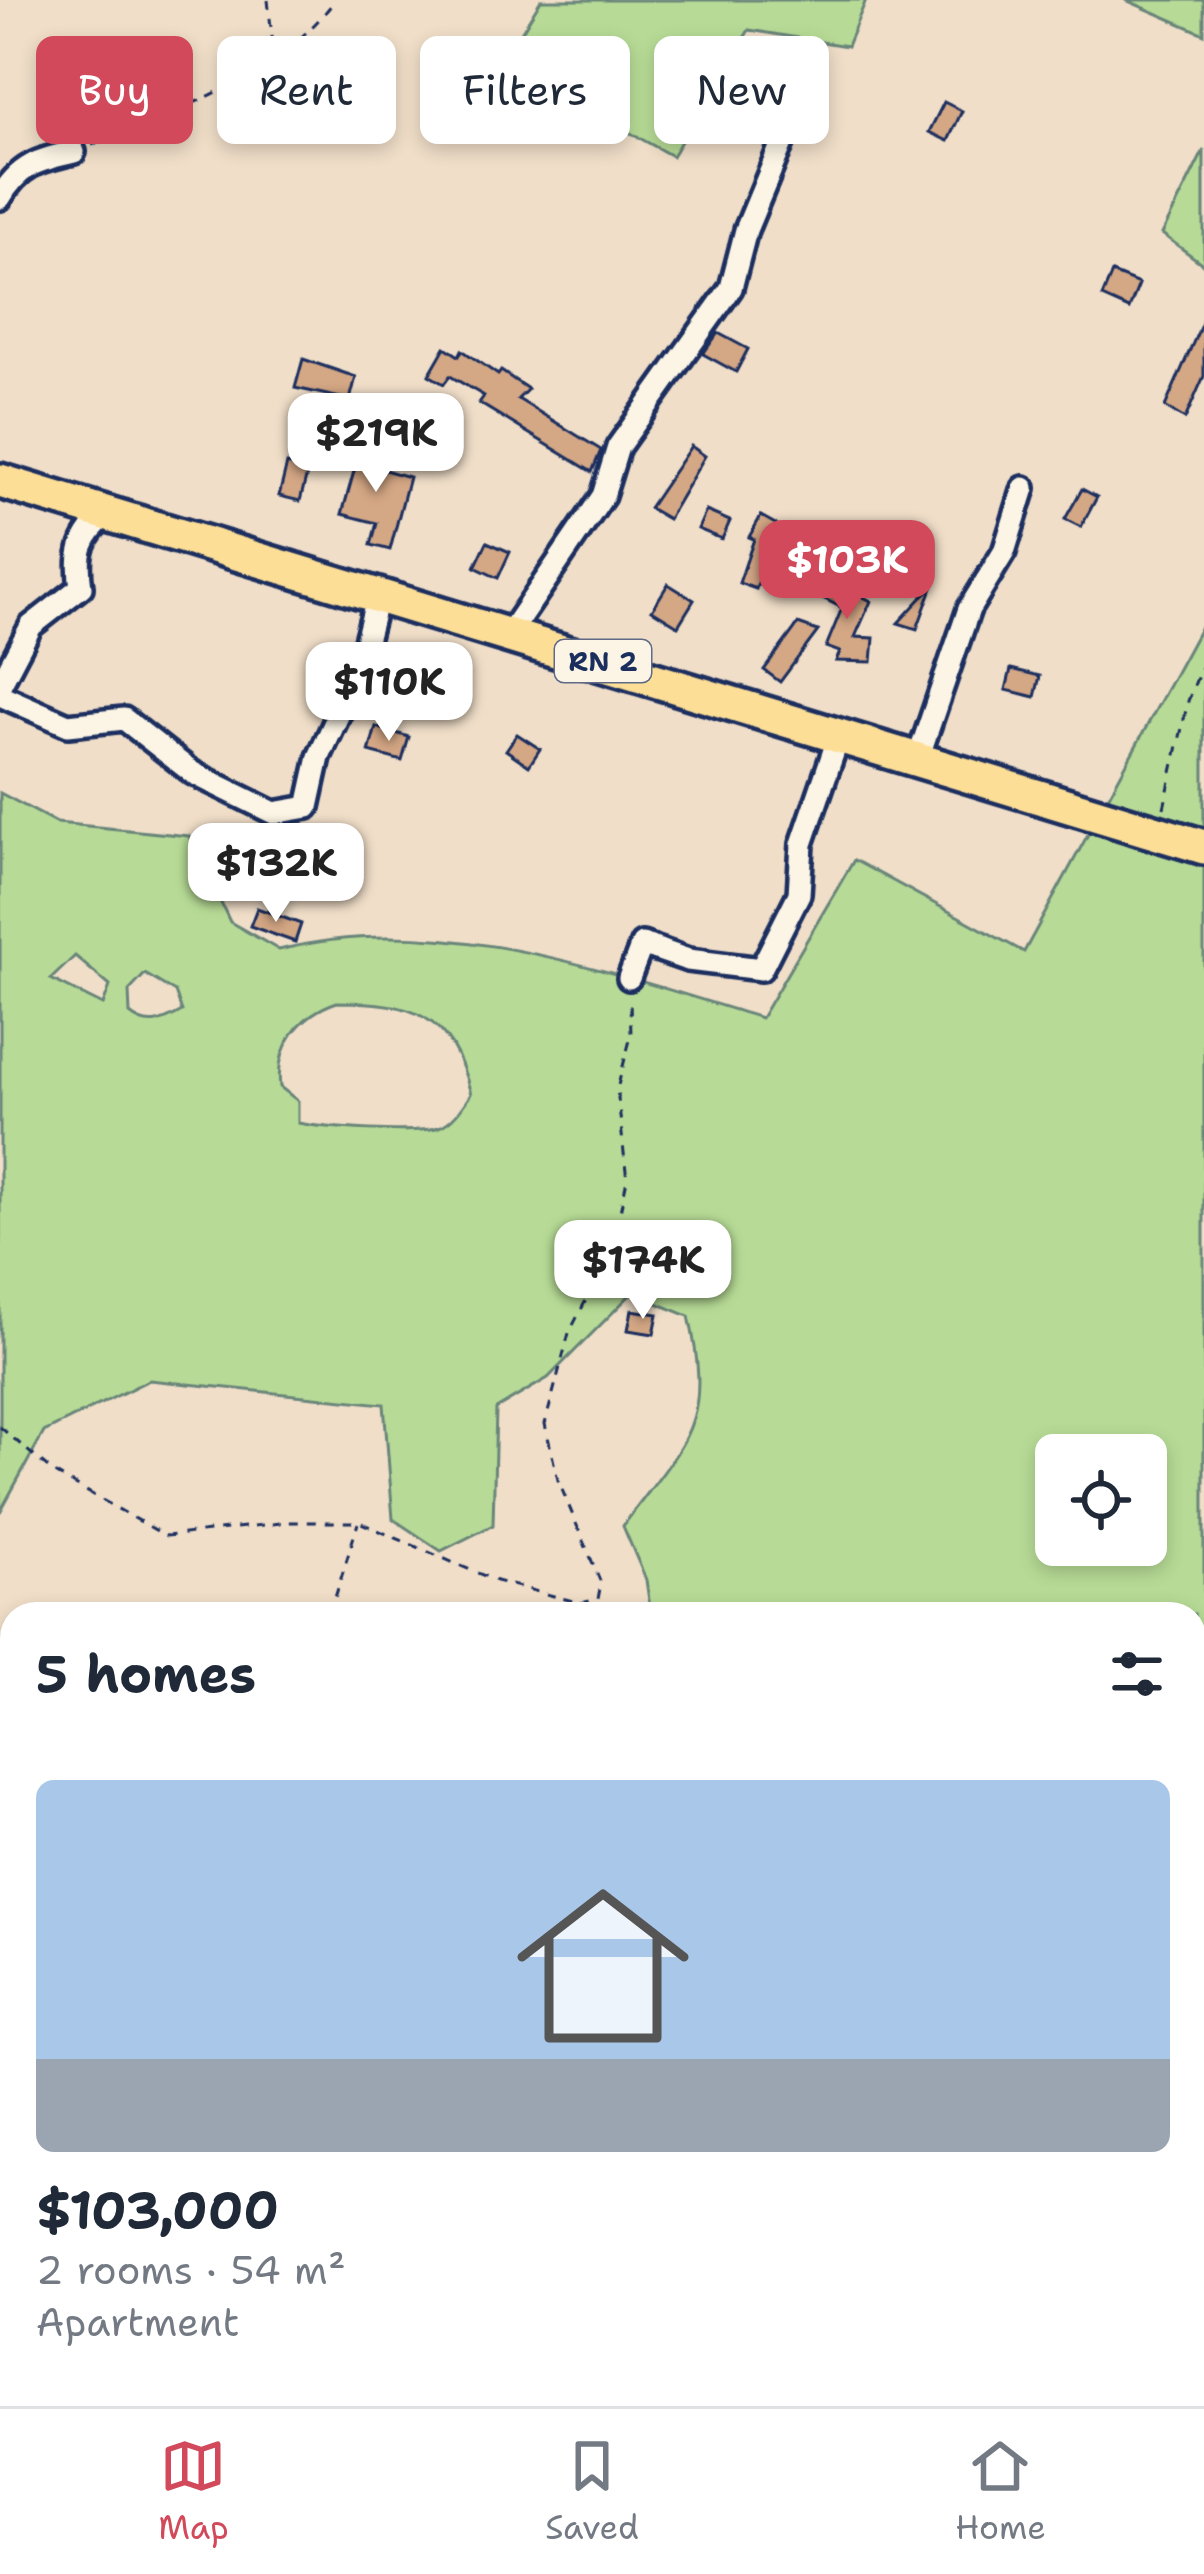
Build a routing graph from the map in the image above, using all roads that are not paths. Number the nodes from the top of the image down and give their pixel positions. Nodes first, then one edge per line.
1 (782, 144) edge
2 (74, 152) road end
3 (0, 198) edge
4 (0, 481) edge
5 (1024, 488) dead end
6 (106, 514) junction
7 (377, 598) junction
8 (509, 634) junction
9 (0, 686) edge
10 (0, 695) edge
11 (839, 736) junction
12 (918, 758) junction
13 (1204, 847) edge
14 (629, 978) road end

1 - 8 street
2 - 3 street
4 - 6 main road, RN 2
5 - 12 street
6 - 7 main road, RN 2
6 - 9 street
7 - 8 main road, RN 2
7 - 10 street
8 - 11 main road, RN 2
11 - 12 main road, RN 2
11 - 14 street
12 - 13 main road, RN 2

